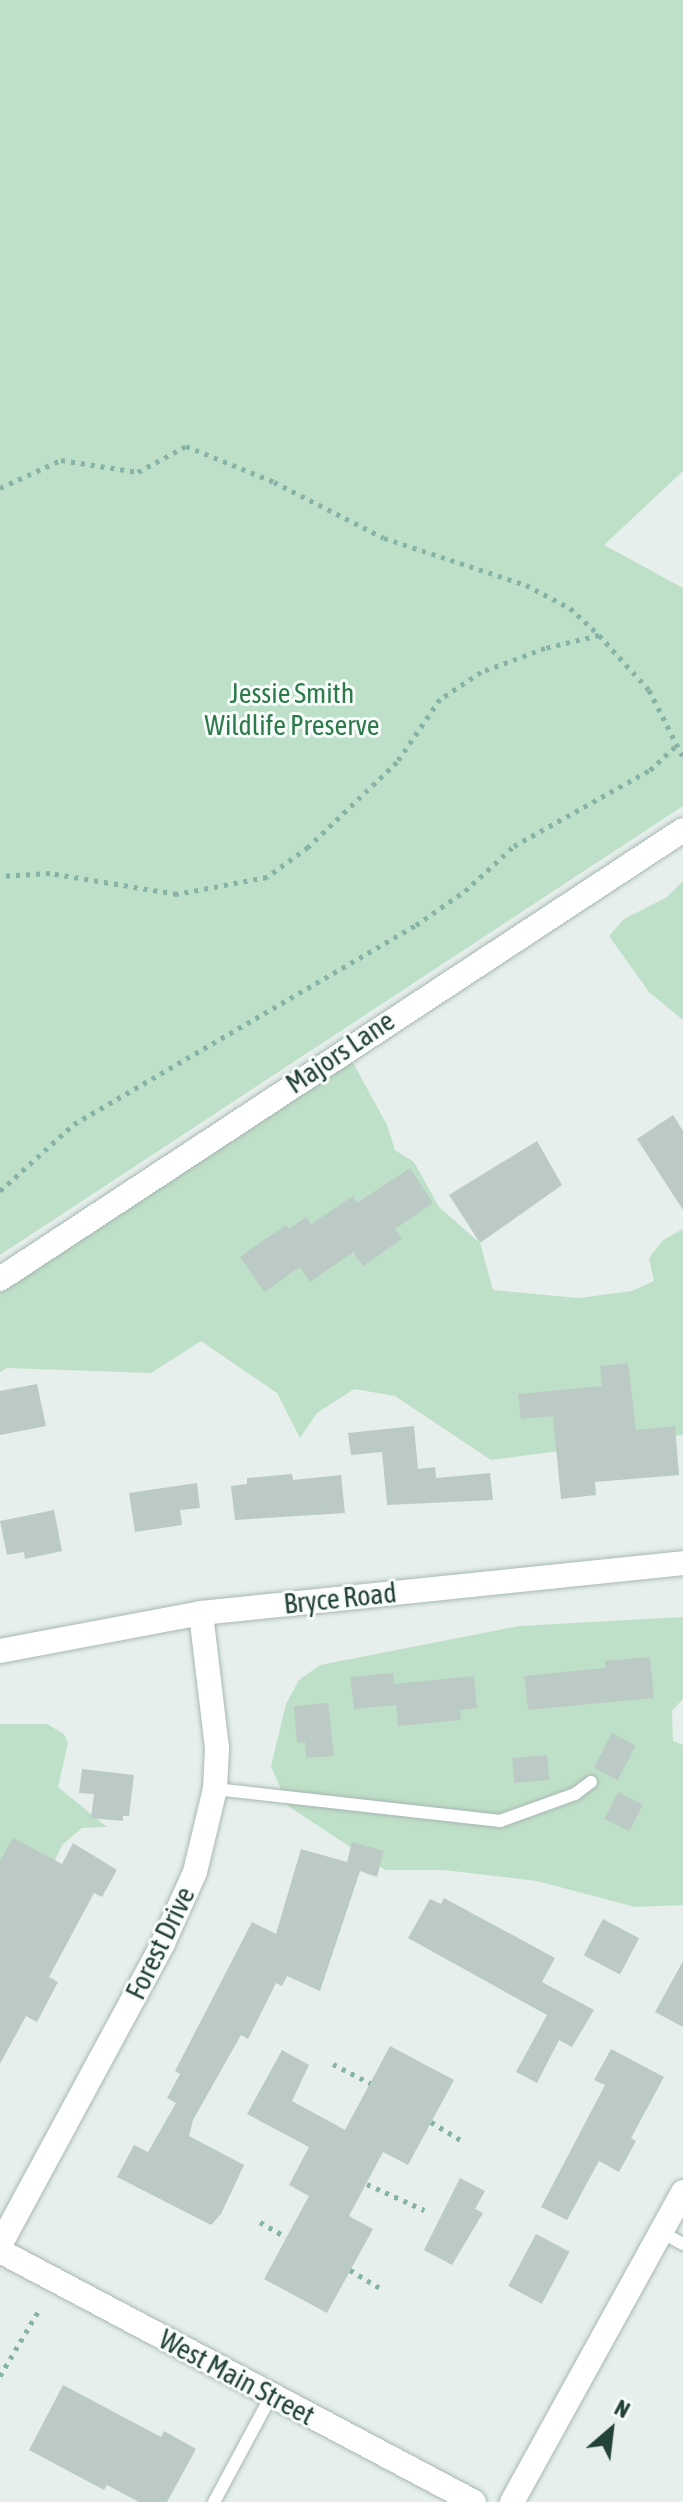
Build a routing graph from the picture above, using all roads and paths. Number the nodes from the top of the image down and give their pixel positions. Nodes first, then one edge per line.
1 (0, 488) edge
2 (599, 635) junction
3 (677, 745) junction
4 (683, 757) edge
5 (683, 830) edge
6 (0, 876) edge
7 (0, 1191) edge
8 (0, 1279) edge
9 (683, 1563) edge
10 (201, 1613) junction
11 (0, 1651) edge
12 (591, 1782) dead end
13 (215, 1789) junction
14 (333, 2064) dead end
15 (370, 2083) dead end
16 (431, 2122) dead end
17 (461, 2140) dead end
18 (367, 2184) dead end
19 (683, 2192) edge
20 (424, 2210) dead end
21 (260, 2222) dead end
22 (661, 2232) junction
23 (286, 2237) dead end
24 (683, 2244) edge
25 (0, 2248) edge
26 (350, 2270) dead end
27 (382, 2289) dead end
28 (39, 2310) dead end
29 (0, 2376) edge
30 (271, 2396) junction
31 (214, 2502) edge
32 (474, 2502) edge
33 (512, 2502) edge

1 - 2 path
2 - 3 path
2 - 6 path
3 - 4 path
3 - 7 path
5 - 8 street, Majors Lane
9 - 10 street, Bryce Road
10 - 11 street, Bryce Road
10 - 13 street, Forest Drive
12 - 13 lane
13 - 25 street, Forest Drive
14 - 15 path
16 - 17 path
18 - 20 path
19 - 22 street
21 - 23 path
22 - 24 lane
22 - 33 street
25 - 30 street, West Main Street
26 - 27 path
28 - 29 path
30 - 31 lane
30 - 32 street, West Main Street

